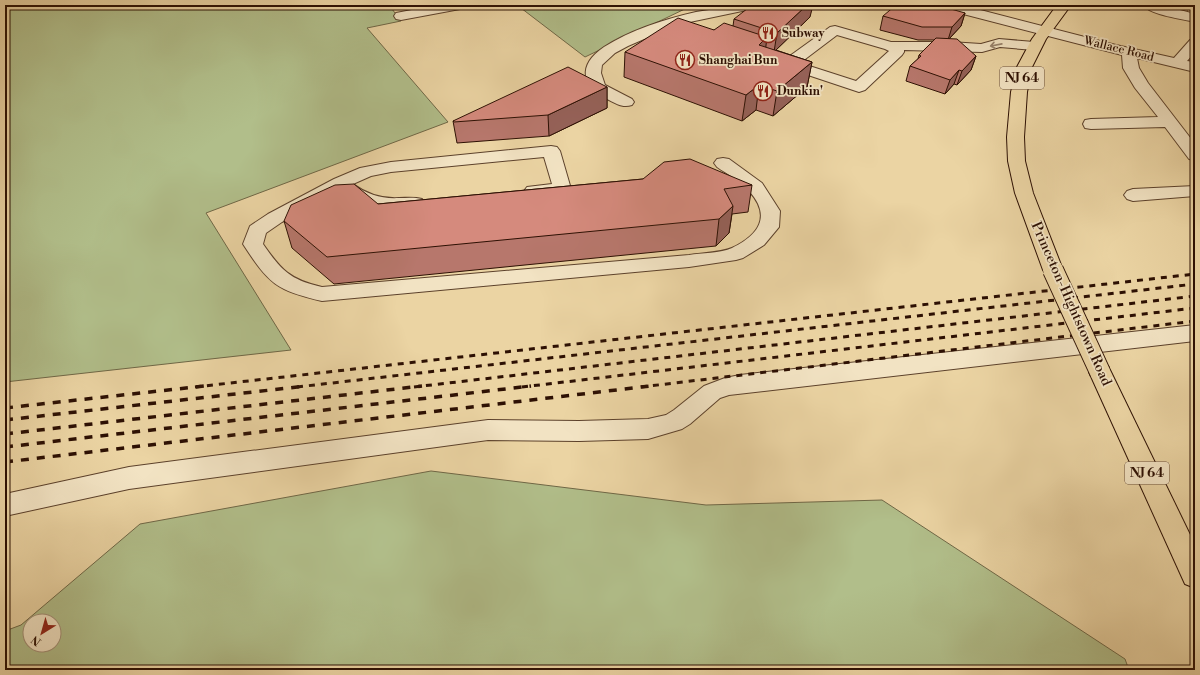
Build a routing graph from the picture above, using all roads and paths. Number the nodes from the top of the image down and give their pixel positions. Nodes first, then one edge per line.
1 (460, 5) edge
2 (749, 5) edge
3 (945, 5) edge
4 (1064, 5) edge
5 (1150, 5) edge
6 (1195, 13) edge
7 (401, 16) dead end
8 (1195, 17) edge
9 (670, 24) junction
10 (692, 31) edge
11 (1044, 31) junction
12 (1195, 43) edge
13 (890, 46) junction
14 (1034, 46) junction
15 (1129, 52) junction
16 (759, 54) edge
17 (1177, 63) junction
18 (789, 64) junction
19 (1195, 67) edge
20 (626, 102) dead end
21 (1169, 122) junction
22 (1091, 124) dead end
23 (1195, 155) edge
24 (723, 163) dead end
25 (340, 183) junction
26 (1195, 191) edge
27 (515, 193) edge
28 (1133, 195) dead end
29 (430, 201) edge
30 (1195, 333) edge
31 (5, 505) edge
32 (1195, 575) edge

1 - 7 street
2 - 9 street
3 - 11 street, Wallace Road
4 - 11 main road, Princeton-Hightstown Road
5 - 6 street
5 - 8 street
9 - 10 street
9 - 20 street
11 - 14 main road, Princeton-Hightstown Road / NJ 64
11 - 15 street, Wallace Road
12 - 17 street
14 -> 13 street
13 - 18 street
13 - 18 street
14 - 32 main road, Princeton-Hightstown Road / NJ 64, bridge
15 - 17 street, Wallace Road
15 - 21 street
16 - 18 street
17 - 19 street, Wallace Road
21 - 22 street
21 - 23 street
24 - 25 street
25 - 27 street
25 - 29 street
26 - 28 street
30 - 31 street

